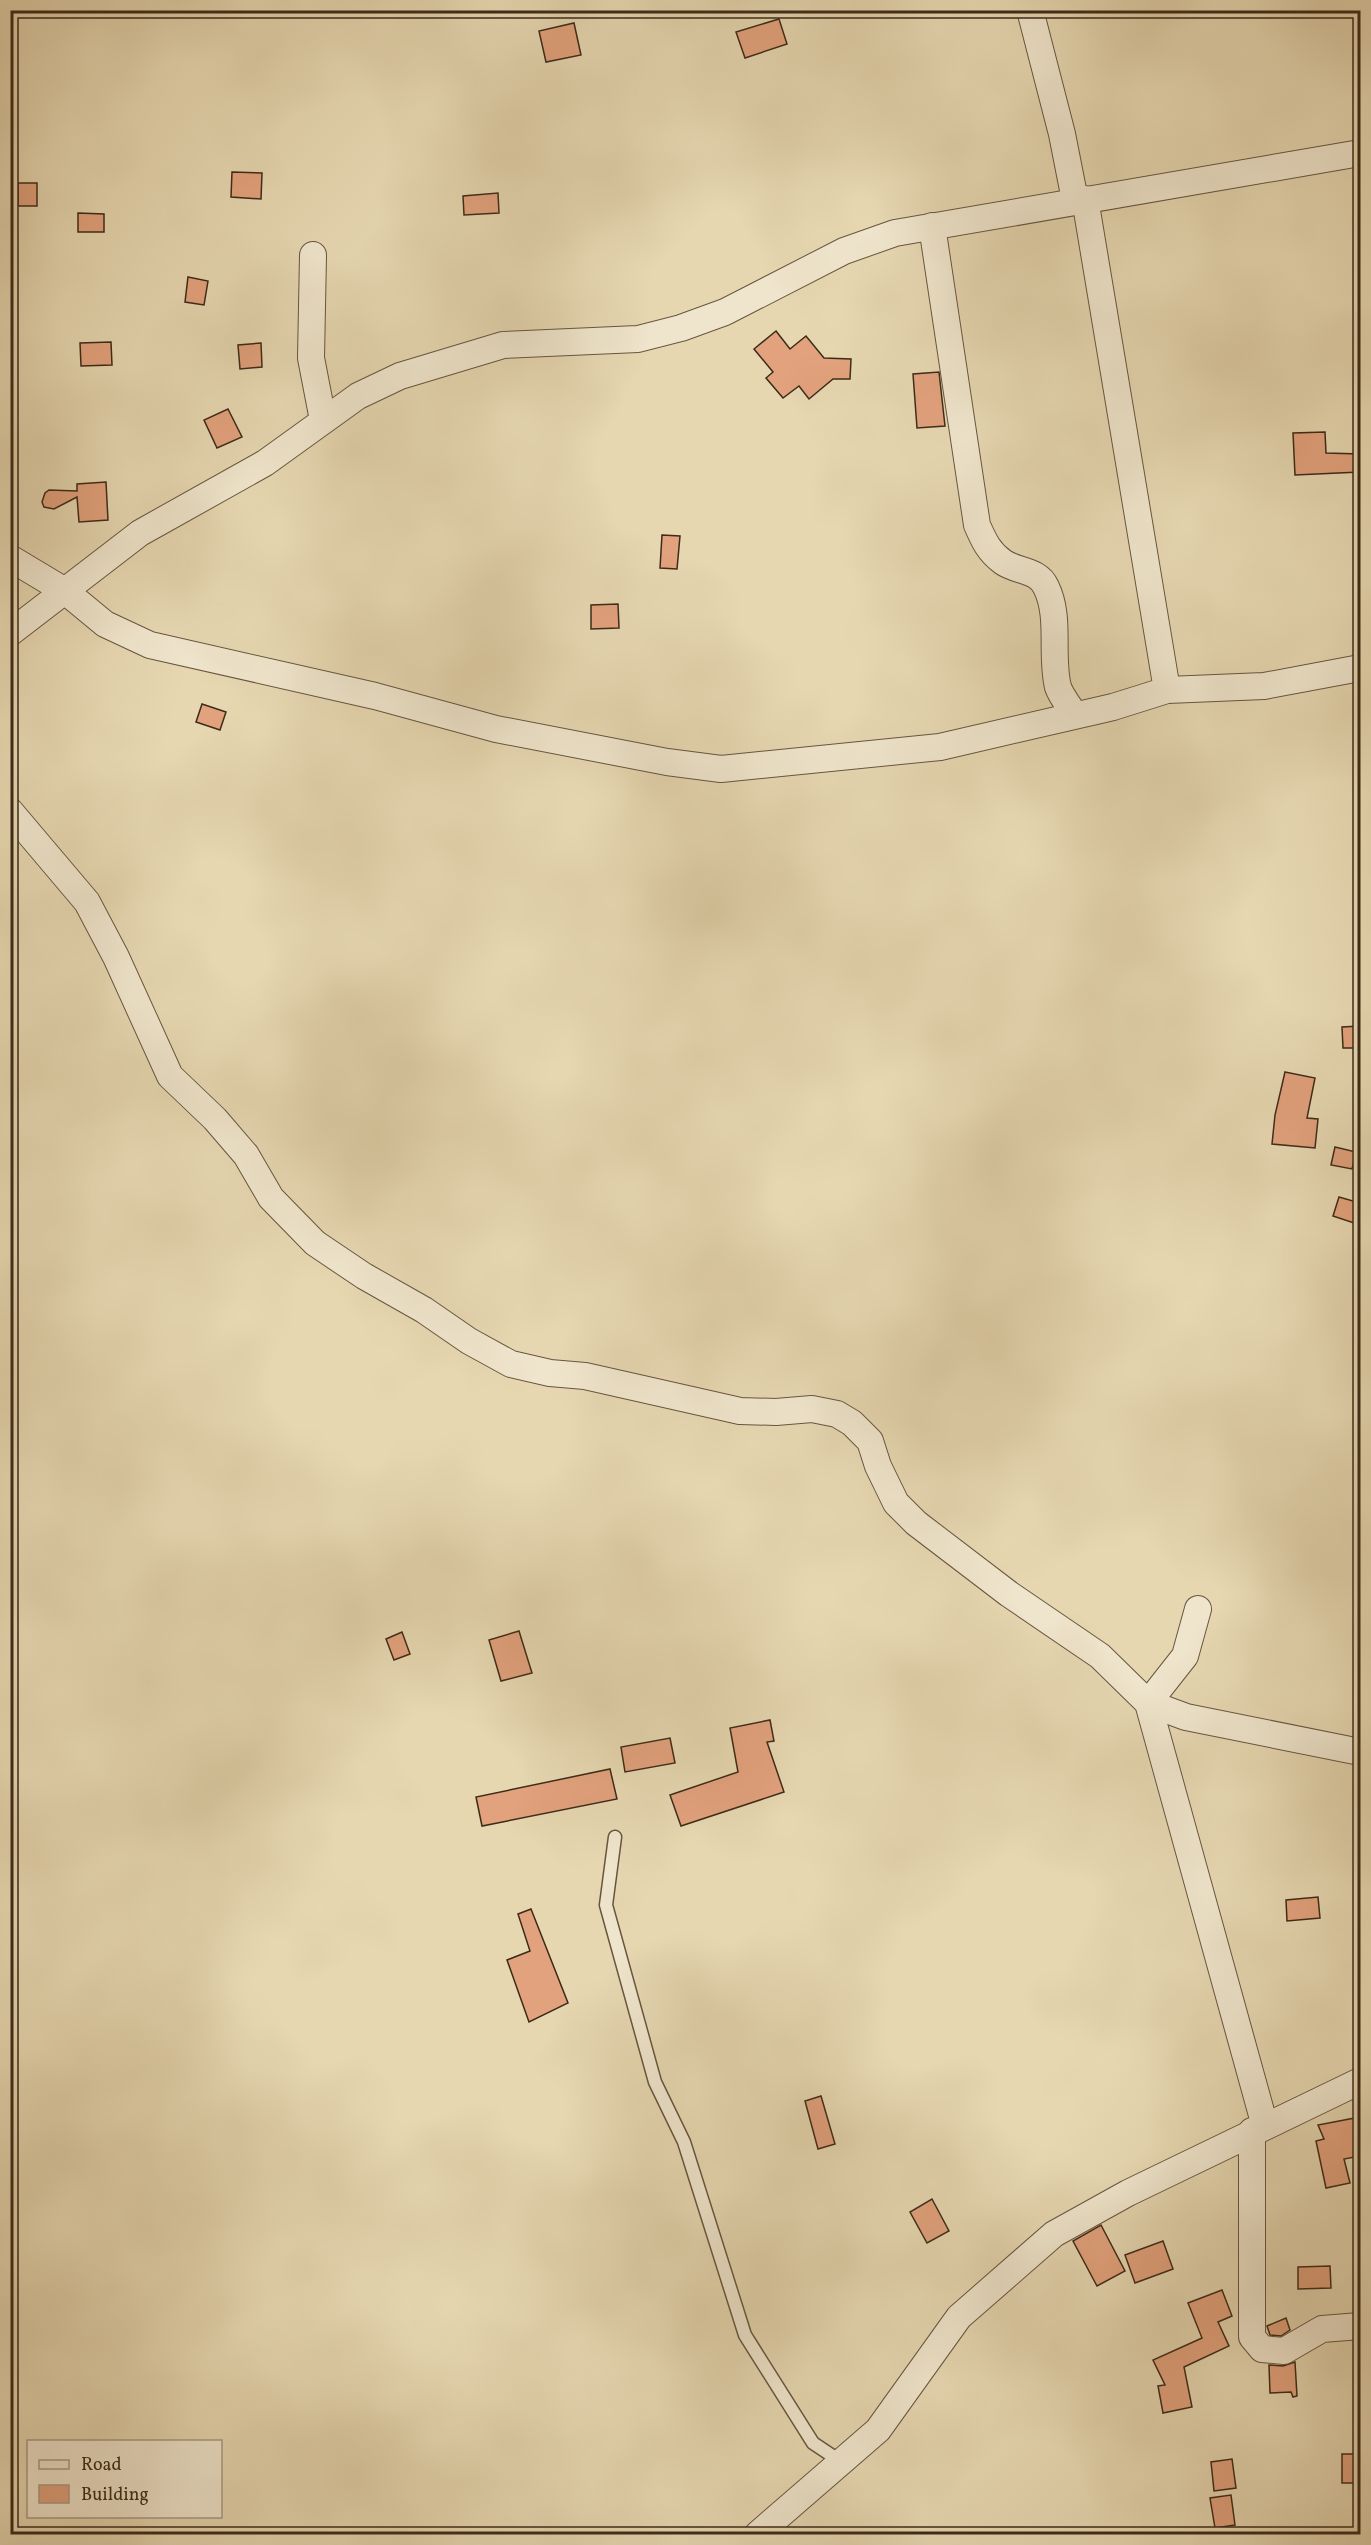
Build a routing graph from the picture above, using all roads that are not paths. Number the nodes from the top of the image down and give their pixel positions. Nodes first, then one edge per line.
1 (1030, 10) edge
2 (1360, 153) edge
3 (1080, 200) junction
4 (932, 226) junction
5 (313, 255) dead end
6 (323, 420) junction
7 (10, 558) edge
8 (65, 591) junction
9 (10, 633) edge
10 (1360, 668) edge
11 (1167, 690) junction
12 (1075, 715) junction
13 (10, 811) edge
14 (1198, 1609) dead end
15 (1148, 1703) junction
16 (1360, 1752) edge
17 (615, 1837) dead end
18 (1360, 2081) edge
19 (1258, 2128) junction
20 (1360, 2326) edge
21 (840, 2461) junction
22 (758, 2535) edge

1 - 3 street
2 - 3 street
3 - 4 street
3 - 11 street
4 - 6 street
4 - 12 street
5 - 6 street
6 - 8 street
7 - 8 street
8 - 9 street
8 - 12 street
10 - 11 street
11 - 12 street
13 - 15 street
14 - 15 street
15 - 16 street
15 - 19 street
17 - 21 lane
18 - 19 street
19 - 20 street
19 - 21 street
21 - 22 street

